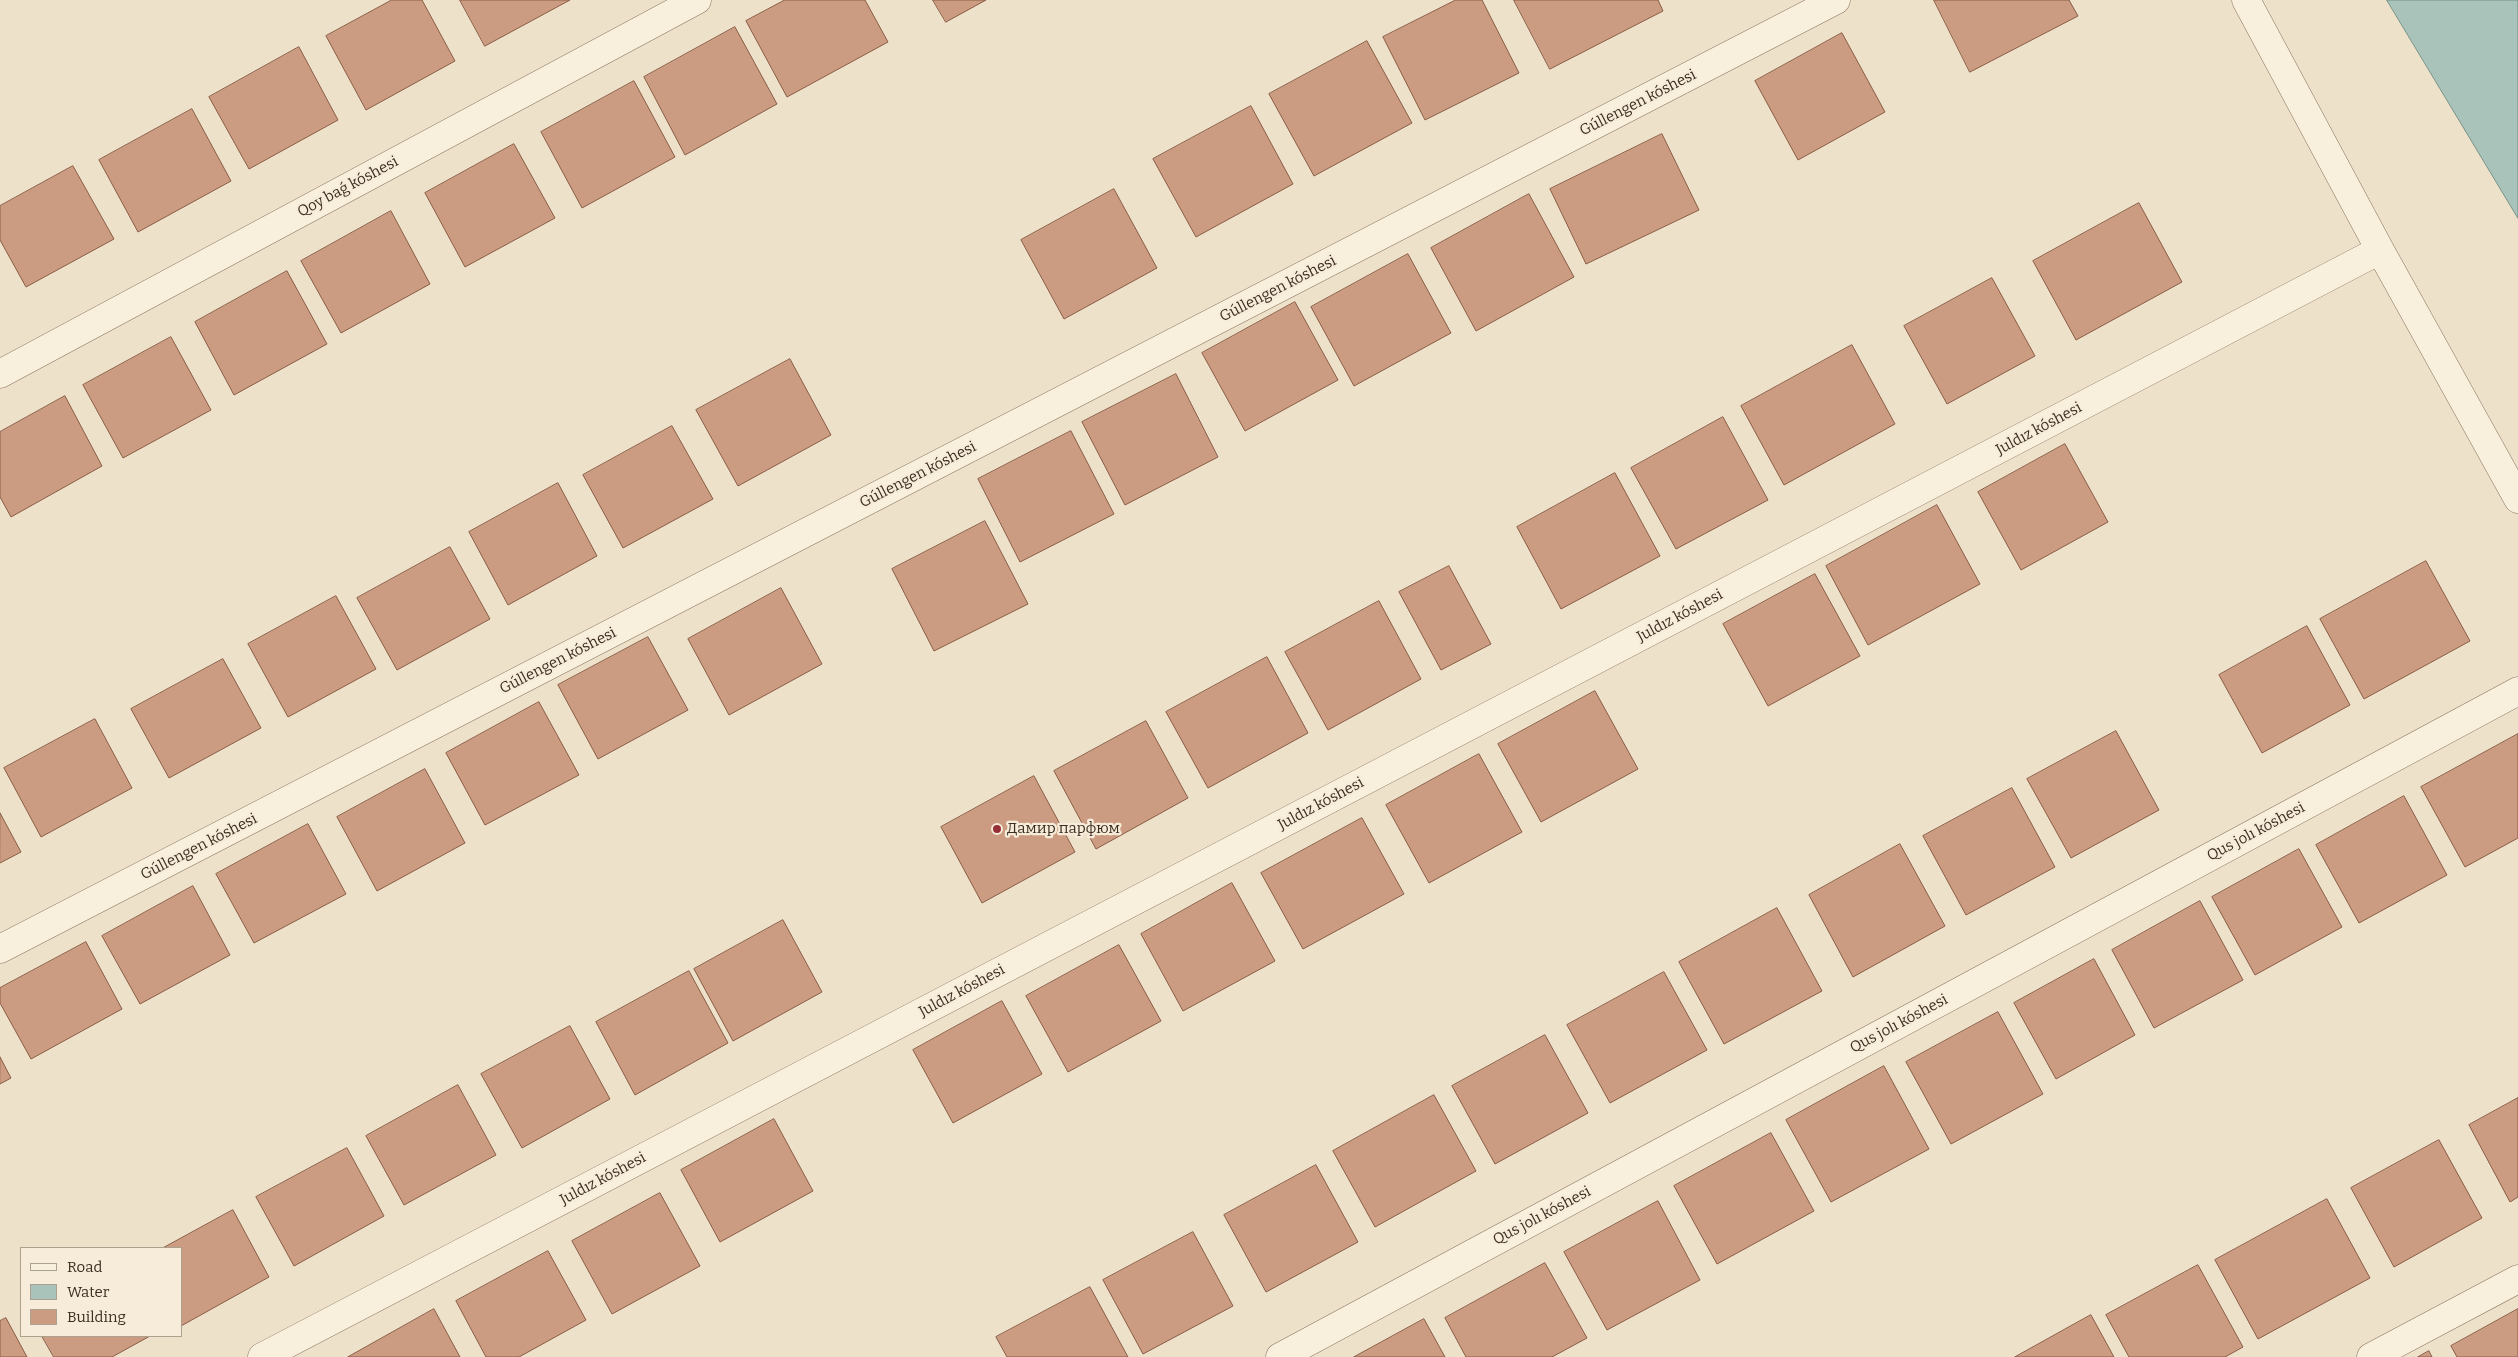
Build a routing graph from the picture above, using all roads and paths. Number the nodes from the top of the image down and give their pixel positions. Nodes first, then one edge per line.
1 (696, 0) edge
2 (1836, 0) edge
3 (2246, 0) edge
4 (2380, 250) junction
5 (0, 374) edge
6 (2518, 499) edge
7 (2518, 691) edge
8 (0, 949) edge
9 (2518, 1279) edge
10 (262, 1357) edge
11 (1280, 1357) edge
12 (2371, 1357) edge

1 - 5 street, Qoy baǵ kóshesi
2 - 8 street, Gúllengen kóshesi
3 - 4 street
4 - 6 street
4 - 10 street, Juldız kóshesi
7 - 11 street, Qus jolı kóshesi
9 - 12 street

